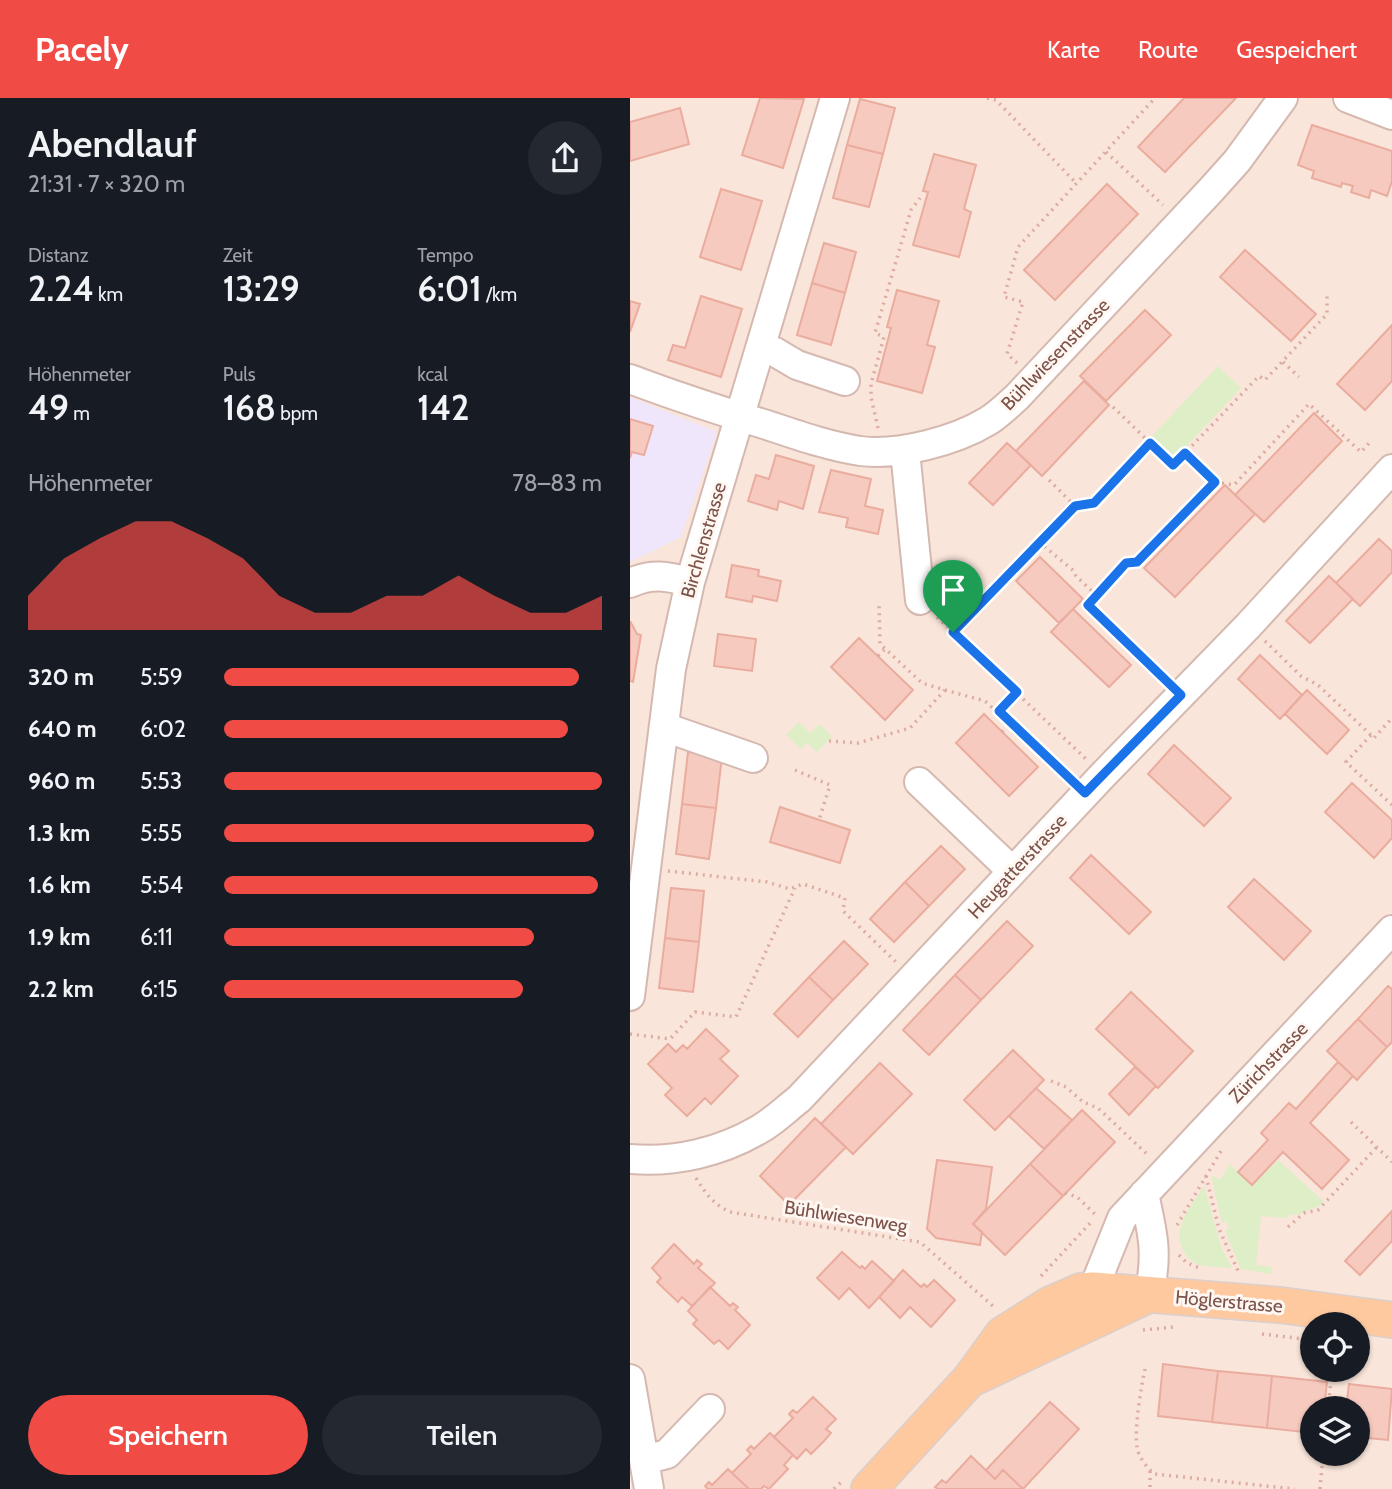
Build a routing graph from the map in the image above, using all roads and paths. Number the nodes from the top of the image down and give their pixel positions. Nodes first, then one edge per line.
1 (835, 98) edge
2 (987, 98) edge
3 (1156, 98) edge
4 (1283, 98) edge
5 (1348, 98) edge
6 (1392, 115) edge
7 (1106, 152) junction
8 (1076, 183) junction
9 (920, 198) dead end
10 (1182, 221) junction
11 (1327, 294) dead end
12 (760, 348) junction
13 (1283, 362) junction
14 (1035, 377) junction
15 (1298, 377) dead end
16 (630, 379) edge
17 (845, 381) dead end
18 (1113, 407) dead end
19 (739, 416) junction
20 (1150, 443) junction
21 (1369, 443) dead end
22 (894, 452) junction
23 (1185, 453) junction
24 (1392, 469) edge
25 (1047, 478) dead end
26 (1215, 482) junction
27 (1075, 506) junction
28 (1040, 542) junction
29 (690, 582) junction
30 (630, 583) edge
31 (1097, 596) junction
32 (919, 600) joint
33 (878, 602) dead end
34 (1248, 626) junction
35 (953, 632) junction
36 (885, 649) junction
37 (878, 656) dead end
38 (945, 690) junction
39 (1017, 692) junction
40 (1181, 695) junction
41 (999, 711) junction
42 (1392, 718) edge
43 (1011, 723) junction
44 (664, 727) junction
45 (1002, 732) dead end
46 (1371, 735) junction
47 (828, 741) dead end
48 (753, 758) dead end
49 (795, 770) dead end
50 (919, 782) dead end
51 (1094, 784) junction
52 (1392, 805) edge
53 (641, 818) edge
54 (819, 820) dead end
55 (646, 869) junction
56 (1013, 871) junction
57 (796, 886) junction
58 (1392, 930) edge
59 (913, 978) junction
60 (630, 996) edge
61 (630, 1034) edge
62 (1051, 1081) dead end
63 (1350, 1122) dead end
64 (1377, 1147) junction
65 (1223, 1148) dead end
66 (685, 1158) junction
67 (1151, 1158) dead end
68 (630, 1159) edge
69 (1392, 1162) edge
70 (1206, 1175) junction
71 (1065, 1193) dead end
72 (1144, 1194) junction
73 (1097, 1216) dead end
74 (1288, 1227) dead end
75 (1176, 1230) dead end
76 (1240, 1275) dead end
77 (1093, 1290) junction
78 (1149, 1295) junction
79 (1002, 1315) dead end
80 (1392, 1320) edge
81 (1145, 1369) dead end
82 (971, 1378) junction
83 (630, 1379) edge
84 (710, 1409) dead end
85 (644, 1460) junction
86 (1322, 1466) edge
87 (1150, 1471) junction
88 (649, 1489) edge
89 (869, 1489) edge
90 (1150, 1489) edge
91 (1295, 1489) edge
92 (1320, 1489) edge

1 - 12 street, Birchlenstrasse
2 - 8 path
3 - 7 path
4 - 10 street, Bühlwiesenstrasse
5 - 6 street
7 - 8 path
7 - 10 path
8 - 14 path
9 - 22 path
10 - 14 street, Bühlwiesenstrasse
11 - 13 path
12 - 17 street
12 - 19 street, Birchlenstrasse
13 - 15 path
13 - 23 path
14 - 22 street, Bühlwiesenstrasse
16 - 19 street, Bühlwiesenstrasse
18 - 20 path
19 - 22 street, Bühlwiesenstrasse
19 - 29 street, Birchlenstrasse
20 - 23 path
20 - 27 path
21 - 26 path
22 - 32 street
23 - 26 path
24 - 34 street, Heugatterstrasse
25 - 27 path
26 - 31 path
27 - 28 path
28 - 31 path
28 - 35 path
29 - 30 street
29 - 44 street, Birchlenstrasse
31 - 40 path
32 - 35 path
33 - 36 path
34 - 40 street, Heugatterstrasse
34 - 46 path
35 - 39 path
36 - 37 path
36 - 38 path
38 - 41 path
38 - 47 path
39 - 41 path
39 - 51 path
40 - 51 street, Heugatterstrasse
41 - 43 path
42 - 46 path
43 - 45 path
43 - 51 path
44 - 48 street
44 - 53 street, Birchlenstrasse
46 - 52 path
49 - 54 path
50 - 56 street
51 - 56 street, Heugatterstrasse
53 - 55 street, Birchlenstrasse
55 - 57 path
55 - 60 street, Birchlenstrasse
56 - 59 street, Heugatterstrasse
57 - 59 path
57 - 61 path
58 - 72 street, Zürichstrasse
59 - 66 street, Heugatterstrasse
62 - 67 path
63 - 64 path
64 - 69 path
64 - 74 path
65 - 70 path
66 - 68 street, Heugatterstrasse
66 - 79 path, Bühlwiesenweg
70 - 75 path
70 - 76 path
71 - 73 path
72 - 77 street, Zürichstrasse
72 - 78 street
77 - 78 main road
77 - 82 main road
78 - 80 main road, Höglerstrasse
78 - 82 main road
81 - 87 path
82 - 89 main road
83 - 85 street
84 - 85 street
85 - 88 street
86 - 92 path
87 - 90 path
87 - 91 path

